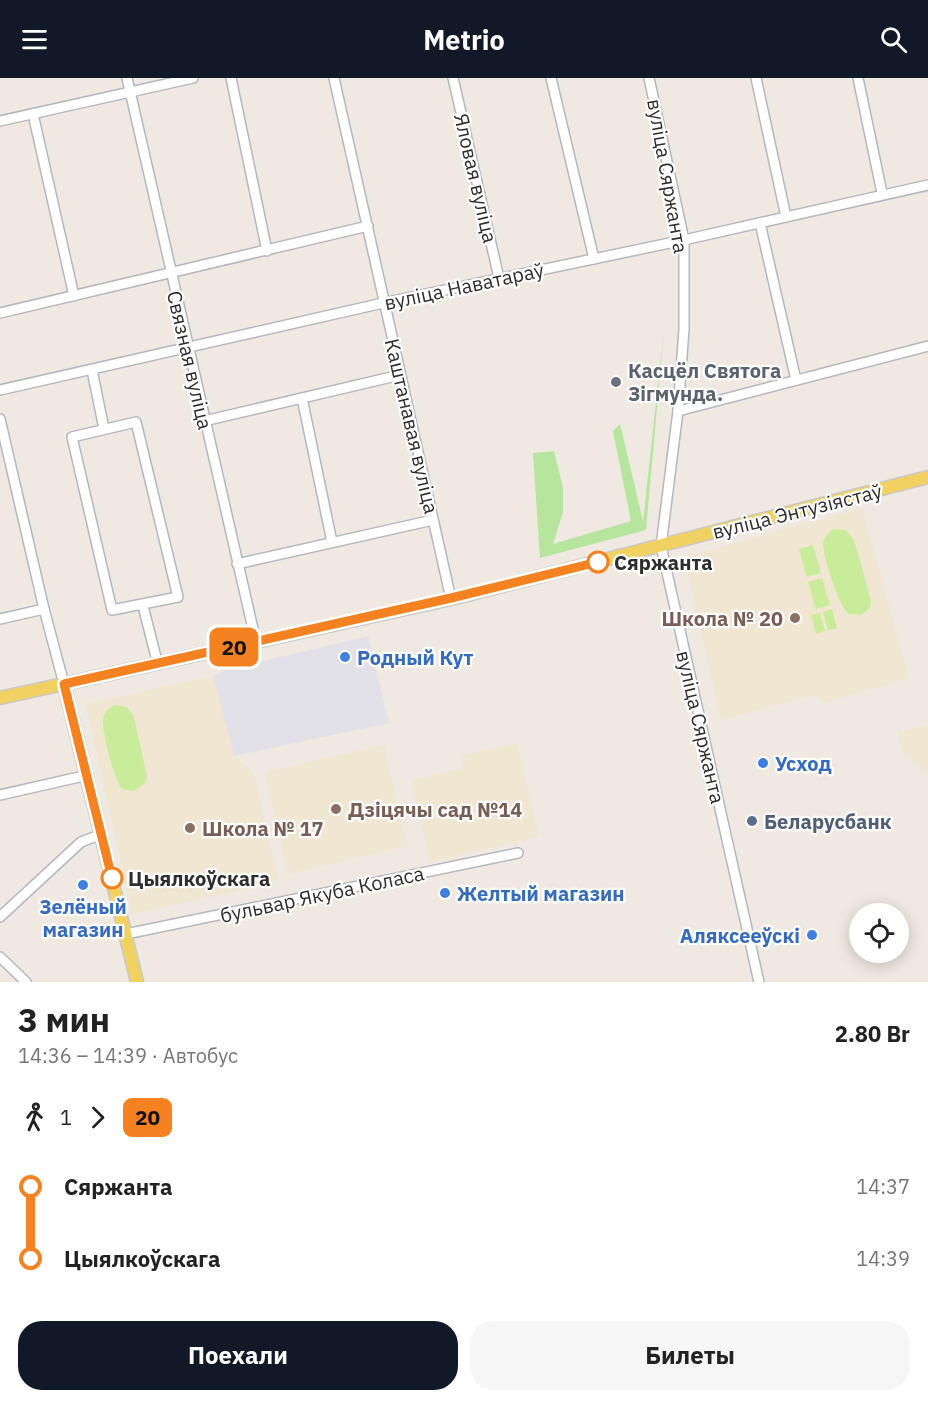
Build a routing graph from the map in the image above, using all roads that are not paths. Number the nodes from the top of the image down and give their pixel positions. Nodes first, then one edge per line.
1 (127, 78) edge
2 (193, 78) edge
3 (231, 78) edge
4 (334, 78) edge
5 (453, 78) edge
6 (551, 78) edge
7 (650, 78) edge
8 (756, 78) edge
9 (858, 78) edge
10 (129, 91) junction
11 (33, 114) junction
12 (0, 121) edge
13 (928, 185) edge
14 (882, 193) junction
15 (786, 217) junction
16 (760, 223) junction
17 (368, 226) junction
18 (684, 240) junction
19 (267, 251) junction
20 (594, 259) junction
21 (171, 274) junction
22 (499, 278) junction
23 (74, 296) junction
24 (383, 303) junction
25 (0, 313) edge
26 (928, 346) edge
27 (188, 349) junction
28 (92, 370) junction
29 (400, 375) junction
30 (796, 380) junction
31 (0, 390) edge
32 (302, 398) junction
33 (678, 411) junction
34 (0, 419) edge
35 (204, 421) junction
36 (104, 429) junction
37 (5, 466) edge
38 (928, 477) edge
39 (433, 520) junction
40 (332, 542) junction
41 (661, 546) junction
42 (237, 564) junction
43 (451, 598) junction
44 (143, 606) junction
45 (44, 609) junction
46 (0, 619) edge
47 (256, 642) junction
48 (158, 664) junction
49 (64, 684) junction
50 (0, 698) edge
51 (88, 775) junction
52 (0, 795) edge
53 (102, 834) junction
54 (518, 853) dead end
55 (0, 917) edge
56 (126, 934) junction
57 (0, 957) edge
58 (26, 982) edge
59 (137, 982) edge
60 (759, 982) edge

1 - 10 street, Связная вуліца
2 - 10 street
3 - 19 street
4 - 17 street, Каштанавая вуліца
5 - 22 street, Яловая вуліца
6 - 20 street
7 - 18 street, вуліца Сяржанта
8 - 15 street
9 - 14 street
10 - 11 street
10 - 21 street, Связная вуліца
11 - 12 street
11 - 23 street
13 - 14 street, вуліца Наватараў
14 - 15 street, вуліца Наватараў
15 - 16 street, вуліца Наватараў
16 - 18 street, вуліца Наватараў
16 - 30 street
17 - 19 street
17 - 24 street, Каштанавая вуліца
18 - 20 street, вуліца Наватараў
18 - 33 street, вуліца Сяржанта
19 - 21 street
20 - 22 street, вуліца Наватараў
21 - 23 street
21 - 27 street, Связная вуліца
22 - 24 street, вуліца Наватараў
23 - 25 street
24 - 27 street, вуліца Наватараў
24 - 29 street, Каштанавая вуліца
26 - 30 street
27 - 28 street, вуліца Наватараў
27 - 35 street, Связная вуліца
28 - 31 street, вуліца Наватараў
28 - 36 street
29 - 32 street
29 - 39 street, Каштанавая вуліца
30 - 33 street
32 - 35 street
32 - 40 street
33 - 41 street, вуліца Сяржанта
34 - 37 street
35 - 42 street, Связная вуліца
36 - 44 street
36 - 44 street
37 - 45 street
38 - 41 main road, вуліца Энтузіястаў
39 - 40 street
39 - 43 street, Каштанавая вуліца
40 - 42 street
41 - 43 main road, вуліца Энтузіястаў
41 - 60 street, вуліца Сяржанта
42 - 47 street, Связная вуліца
43 - 47 main road, вуліца Энтузіястаў
44 - 48 street
45 - 46 street
45 - 49 street
47 - 48 main road, вуліца Энтузіястаў
48 - 49 main road, вуліца Энтузіястаў
49 - 50 main road, вуліца Энтузіястаў
49 - 51 main road
51 - 52 street
51 - 53 main road
53 - 55 street
53 - 56 main road
54 - 56 street, бульвар Якуба Коласа
56 - 59 main road
57 - 58 street

